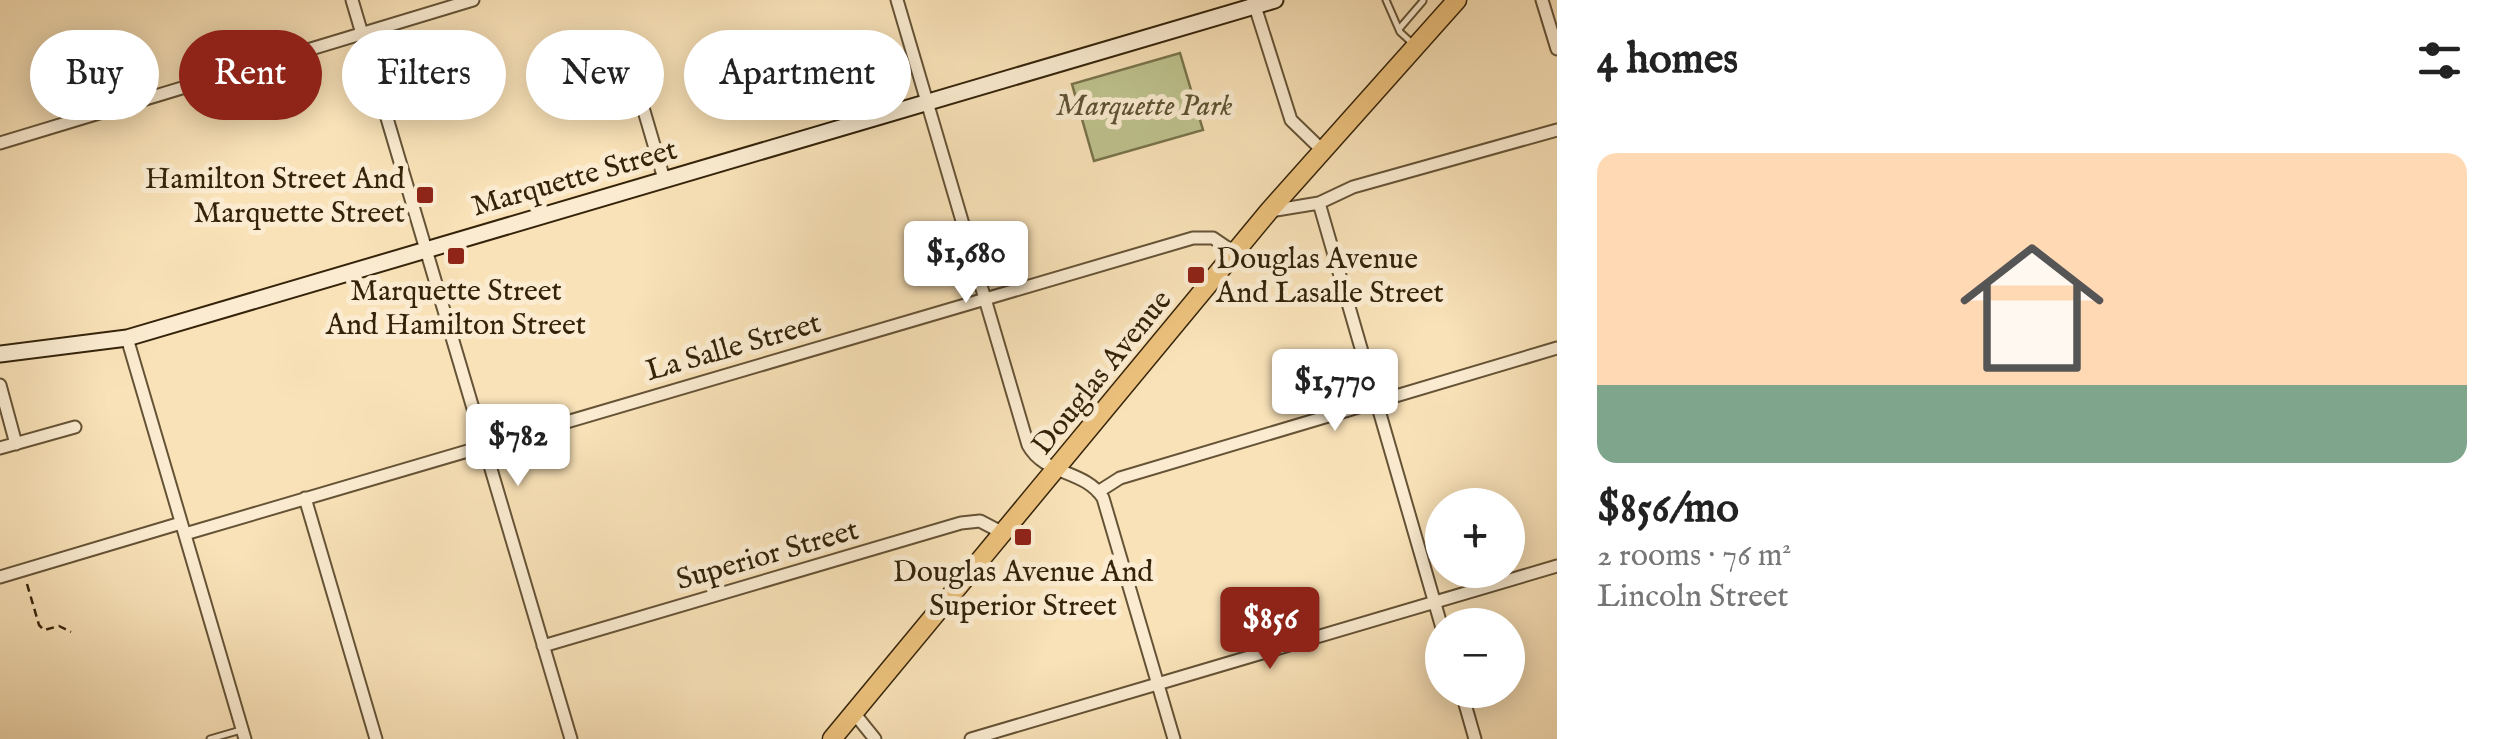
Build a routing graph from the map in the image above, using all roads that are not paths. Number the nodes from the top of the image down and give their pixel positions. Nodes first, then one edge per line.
1 (352, 0) edge
2 (473, 0) edge
3 (897, 0) edge
4 (1275, 0) edge
5 (1386, 0) edge
6 (1457, 0) edge
7 (1542, 0) edge
8 (1423, 1) edge
9 (1254, 3) edge
10 (1440, 19) junction
11 (361, 30) edge
12 (372, 30) edge
13 (1398, 30) junction
14 (342, 39) edge
15 (1416, 47) junction
16 (1557, 49) edge
17 (927, 102) junction
18 (388, 120) edge
19 (646, 120) edge
20 (1557, 130) edge
21 (0, 143) edge
22 (1324, 151) junction
23 (664, 180) junction
24 (1319, 203) junction
25 (1270, 211) junction
26 (426, 250) junction
27 (1235, 252) junction
28 (985, 298) junction
29 (127, 338) junction
30 (1557, 348) edge
31 (0, 354) edge
32 (0, 385) edge
33 (1376, 400) junction
34 (74, 427) dead end
35 (16, 444) junction
36 (484, 446) junction
37 (0, 448) edge
38 (1056, 470) junction
39 (1098, 492) junction
40 (305, 498) junction
41 (183, 528) junction
42 (1003, 534) junction
43 (1557, 566) edge
44 (0, 576) edge
45 (1435, 602) junction
46 (1437, 608) edge
47 (543, 646) junction
48 (1158, 684) junction
49 (1466, 708) edge
50 (854, 713) junction
51 (244, 734) edge
52 (210, 739) edge
53 (376, 739) edge
54 (571, 739) edge
55 (832, 739) edge
56 (874, 739) edge
57 (970, 739) edge
58 (1174, 739) edge
59 (1475, 739) edge

1 - 11 street
2 - 12 street
3 - 17 street
4 - 9 street, Marquette Street
5 - 13 lane
6 - 10 main road, Douglas Avenue
7 - 16 street
8 - 10 lane
8 - 13 lane
9 - 17 street, Marquette Street
9 - 22 street
10 - 15 main road, Douglas Avenue
13 - 15 lane
14 - 21 street
15 - 22 main road, Douglas Avenue
17 - 23 street, Marquette Street
17 - 28 street
18 - 26 street
19 - 23 street
20 - 24 street
22 - 25 main road, Douglas Avenue
23 - 26 street, Marquette Street
24 - 25 street
24 - 33 street
25 - 27 main road, Douglas Avenue
26 - 29 street, Marquette Street
26 - 36 street
27 - 28 street, La Salle Street
27 - 38 main road, Douglas Avenue
28 - 36 street, La Salle Street
28 - 38 street
29 - 31 street, Marquette Street
29 - 41 street
30 - 33 street
32 - 35 street
33 - 39 street
33 - 45 street
34 - 35 street
35 - 37 street
36 - 40 street, La Salle Street
36 - 47 street
38 - 39 street
38 - 42 main road, Douglas Avenue
39 - 48 street
40 - 41 street, La Salle Street
40 - 53 street
41 - 44 street, La Salle Street
41 - 51 street
42 - 47 street, Superior Street
42 - 50 main road, Douglas Avenue
43 - 45 street
45 - 46 street
45 - 48 street
47 - 54 street
48 - 57 street
48 - 58 street
49 - 59 street
50 - 55 main road, Douglas Avenue
50 - 56 street
51 - 52 lane

